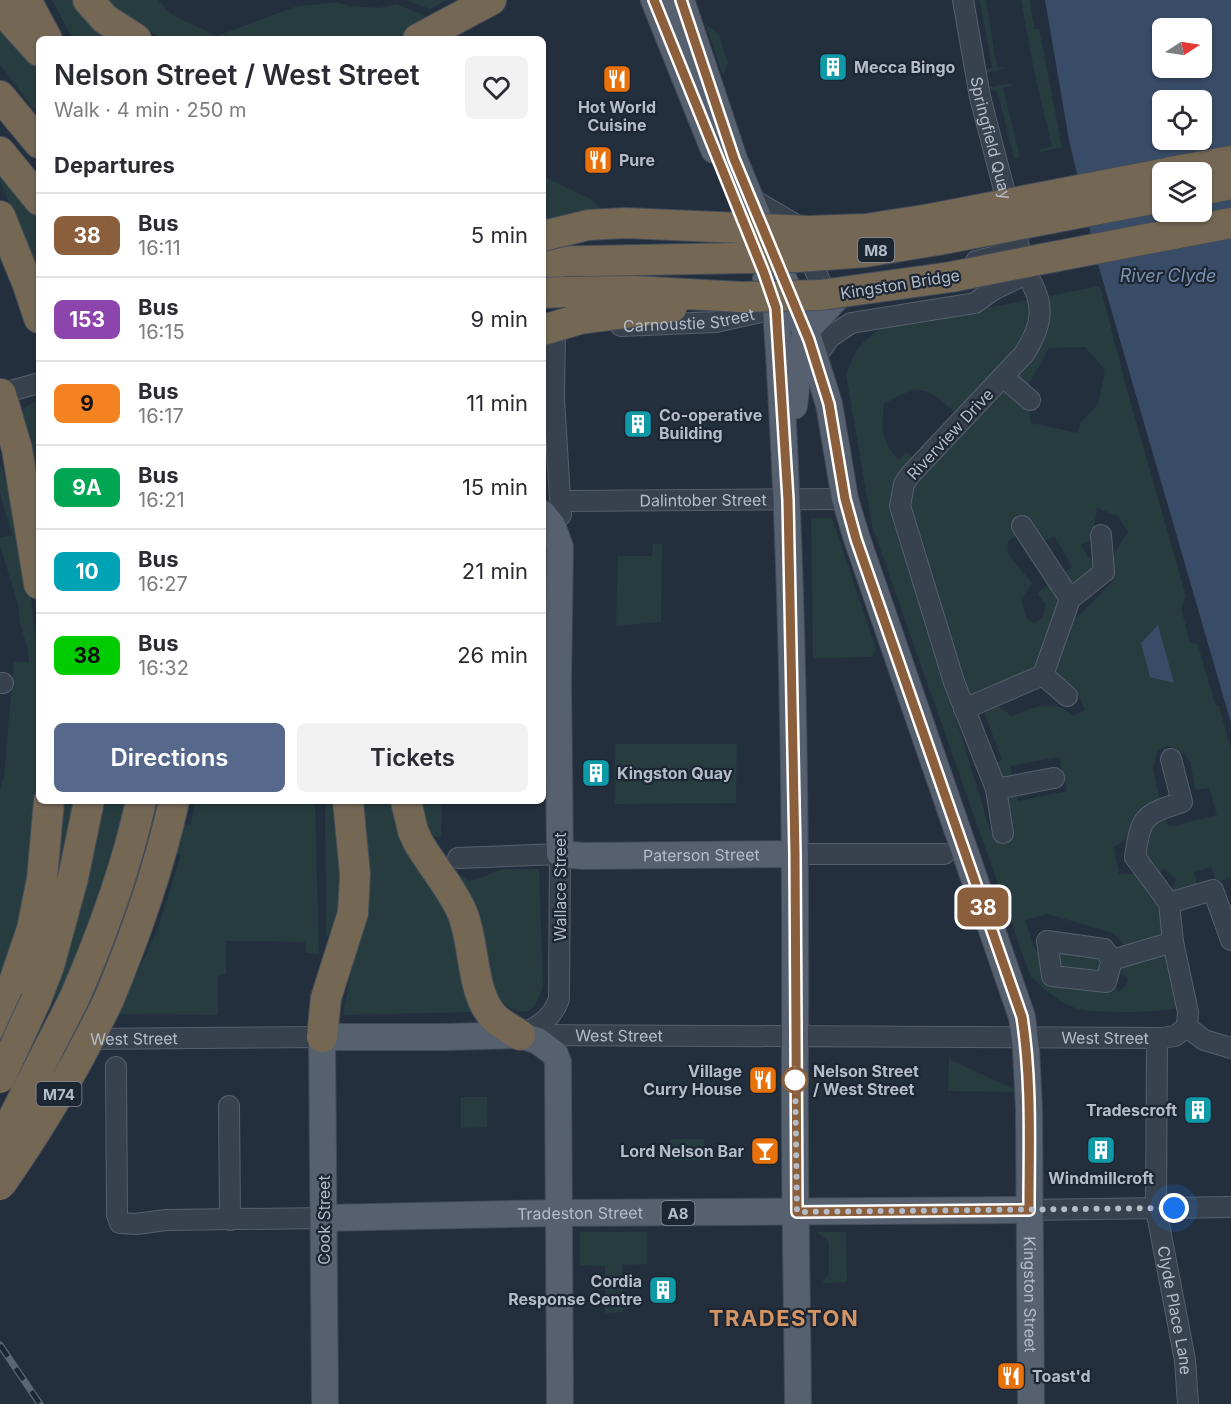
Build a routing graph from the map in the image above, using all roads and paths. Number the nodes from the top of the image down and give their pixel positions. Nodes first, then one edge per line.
1 (26, 0) edge
2 (88, 0) edge
3 (491, 0) edge
4 (654, 0) edge
5 (681, 0) edge
6 (963, 0) edge
7 (0, 8) edge
8 (45, 36) edge
9 (130, 36) edge
10 (423, 36) edge
11 (36, 48) edge
12 (0, 96) edge
13 (36, 139) edge
14 (0, 152) edge
15 (1231, 161) edge
16 (1212, 164) edge
17 (1152, 176) edge
18 (1231, 184) edge
19 (1212, 188) edge
20 (34, 195) edge
21 (750, 198) junction
22 (1152, 199) edge
23 (0, 216) edge
24 (1231, 223) edge
25 (1015, 232) junction
26 (546, 235) edge
27 (546, 261) edge
28 (764, 273) junction
29 (1026, 274) junction
30 (554, 293) edge
31 (833, 296) junction
32 (741, 297) junction
33 (785, 306) junction
34 (36, 309) edge
35 (716, 322) junction
36 (547, 329) edge
37 (806, 331) junction
38 (815, 358) junction
39 (1003, 377) junction
40 (36, 384) edge
41 (1, 394) edge
42 (1030, 400) dead end
43 (9, 458) edge
44 (787, 487) junction
45 (845, 499) junction
46 (552, 508) edge
47 (1022, 526) dead end
48 (1101, 536) dead end
49 (36, 572) edge
50 (1070, 599) junction
51 (1044, 675) junction
52 (551, 681) edge
53 (1067, 696) dead end
54 (964, 709) junction
55 (1171, 759) dead end
56 (1054, 778) dead end
57 (996, 789) junction
58 (49, 804) edge
59 (87, 804) edge
60 (140, 804) edge
61 (173, 804) edge
62 (348, 804) edge
63 (407, 804) edge
64 (1003, 833) dead end
65 (795, 854) junction
66 (944, 854) dead end
67 (560, 855) junction
68 (458, 858) dead end
69 (1169, 903) junction
70 (1231, 940) edge
71 (1173, 942) junction
72 (1112, 960) dead end
73 (15, 1008) edge
74 (1187, 1027) junction
75 (520, 1035) junction
76 (322, 1037) junction
77 (795, 1037) junction
78 (1157, 1038) junction
79 (0, 1039) edge
80 (1025, 1039) junction
81 (1231, 1048) edge
82 (116, 1068) dead end
83 (0, 1078) edge
84 (230, 1106) dead end
85 (0, 1144) edge
86 (0, 1185) edge
87 (1231, 1207) edge
88 (1156, 1209) junction
89 (1029, 1210) junction
90 (797, 1212) junction
91 (559, 1213) junction
92 (324, 1218) junction
93 (230, 1220) junction
94 (325, 1404) edge
95 (560, 1404) edge
96 (798, 1404) edge
97 (1031, 1404) edge
98 (1188, 1404) edge

1 - 8 highway
2 - 9 highway
3 - 10 highway
4 - 28 main road
5 - 21 main road
6 - 25 street, Springfield Quay
7 - 11 highway
12 - 13 highway
14 - 20 highway
15 - 16 highway
17 - 26 highway, bridge
18 - 19 highway
21 - 31 street
21 - 33 main road
22 - 27 highway, M8, bridge
23 - 34 highway
24 - 32 highway, Kingston Bridge / M8, bridge
25 - 29 street, Springfield Quay
25 - 31 street, Carnoustie Street
28 - 33 main road
28 - 35 street
29 - 38 street
29 - 39 street, Riverview Drive
30 - 32 highway, Kingston Bridge / M8, bridge
31 - 33 street, Carnoustie Street
31 - 37 main road
32 - 36 highway, bridge
33 - 35 street, Carnoustie Street
33 - 37 main road, Kingston Street
33 - 44 main road
35 - 36 street, Carnoustie Street
36 - 46 street
37 - 38 main road, Kingston Street
37 - 44 main road
38 - 45 main road, Kingston Street
39 - 42 street
39 - 54 street, Riverview Drive
40 - 41 street
41 - 43 highway
43 - 49 highway
44 - 45 street, Dalintober Street
44 - 46 street, Dalintober Street
44 - 65 main road
45 - 80 main road, Kingston Street
46 - 52 main road, Wallace Street
47 - 50 street
48 - 50 street
50 - 51 street
51 - 53 street
51 - 54 street
52 - 67 main road, Wallace Street
54 - 57 street, Riverview Drive
55 - 69 street
56 - 57 street
57 - 64 street, Riverview Drive
58 - 73 highway
59 - 73 highway
60 - 85 highway, M74, bridge
61 - 86 highway, M74, bridge
62 - 76 highway
63 - 75 highway
65 - 66 street, Paterson Street
65 - 67 main road, Paterson Street
65 - 77 main road
67 - 68 street, Paterson Street
67 - 75 street, Wallace Street
69 - 70 street
69 - 71 street
71 - 72 street
71 - 74 street
73 - 83 highway, bridge
74 - 78 street, West Street
74 - 81 street
75 - 76 main road, West Street
75 - 77 street, West Street
75 - 91 main road
76 - 79 street, West Street
76 - 92 main road, Cook Street
77 - 80 street, West Street
77 - 90 main road
78 - 80 street, West Street
78 - 88 street, Clyde Place Lane
80 - 89 main road, Kingston Street
82 - 93 street
84 - 93 street
87 - 88 street, Tradeston Street
88 - 89 street, Tradeston Street
88 - 98 street, Clyde Place Lane
89 - 90 main road, Tradeston Street / A8
89 - 97 main road, Kingston Street
90 - 91 main road, Tradeston Street / A8
90 - 96 main road
91 - 92 main road, Tradeston Street / A8
91 - 95 main road
92 - 93 street
92 - 94 main road, Cook Street

